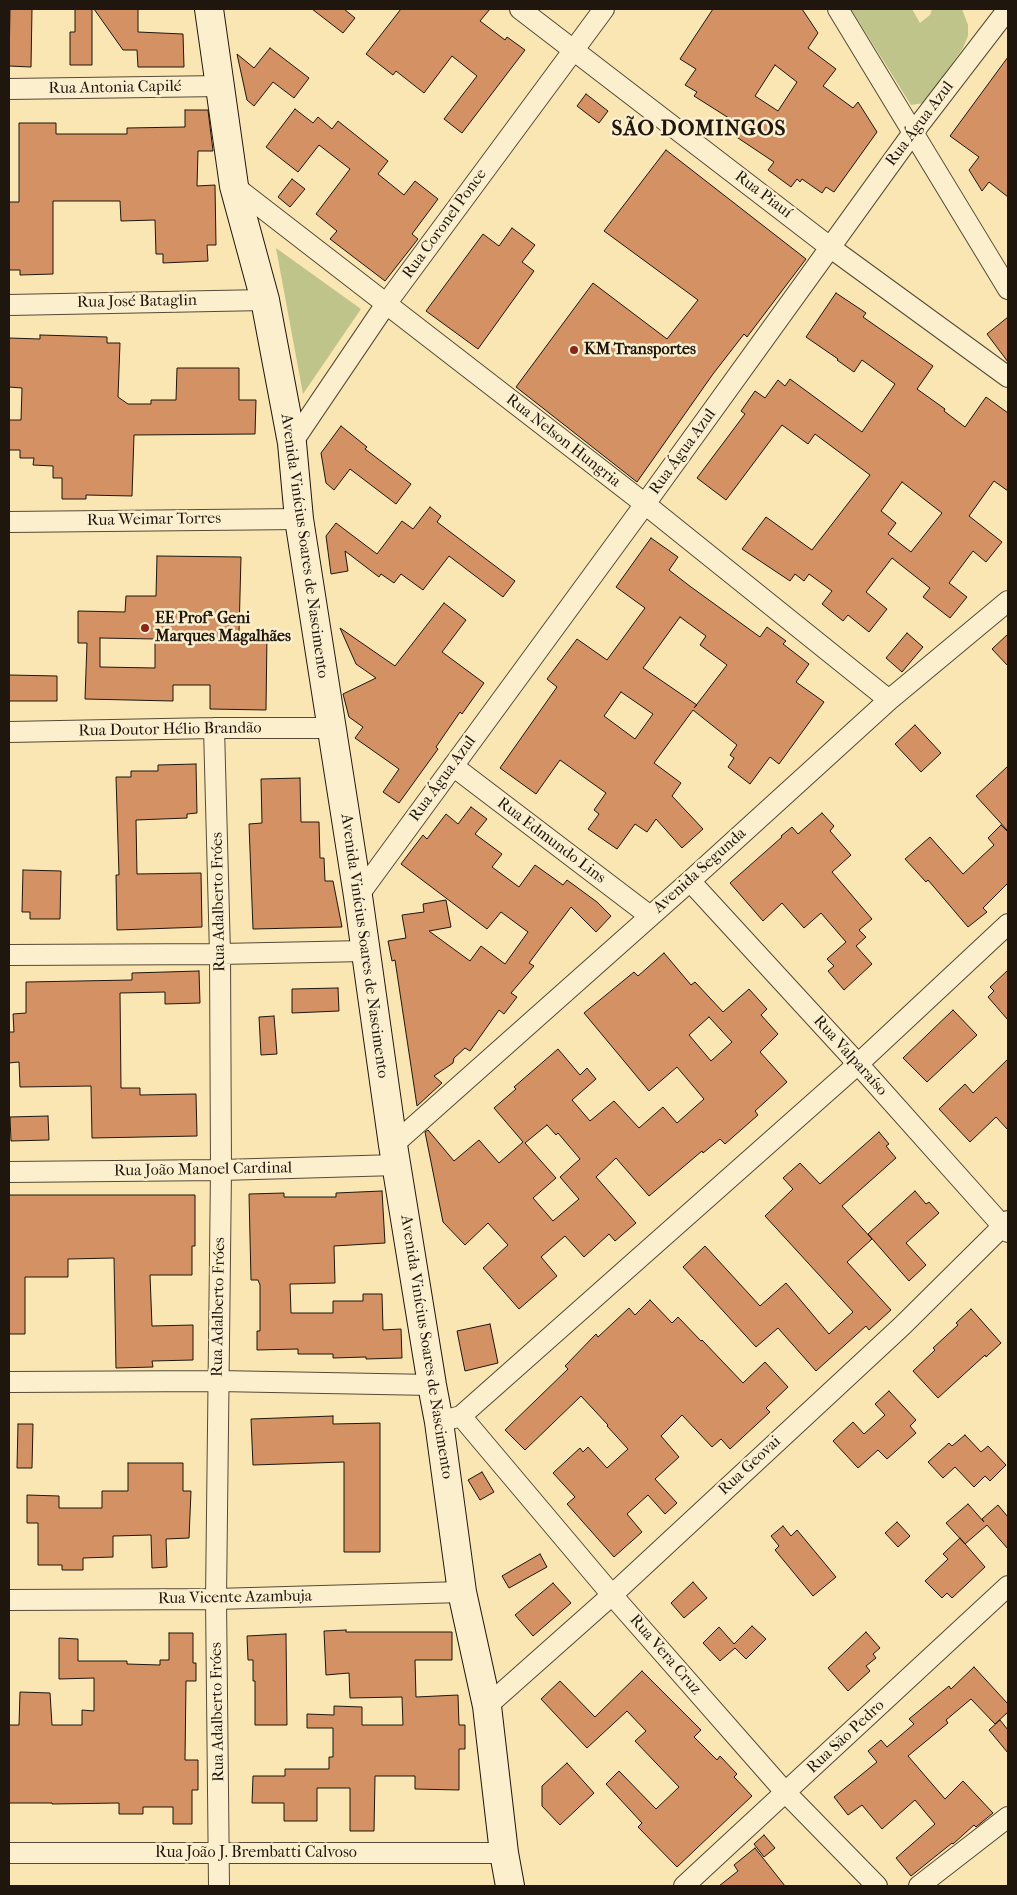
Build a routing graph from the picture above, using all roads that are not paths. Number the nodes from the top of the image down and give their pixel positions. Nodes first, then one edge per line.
1 (520, 9) edge
2 (604, 9) edge
3 (838, 9) edge
4 (1008, 9) edge
5 (214, 14) edge
6 (574, 50) junction
7 (221, 86) junction
8 (9, 89) edge
9 (912, 134) junction
10 (234, 186) junction
11 (831, 248) junction
12 (1008, 289) edge
13 (265, 300) junction
14 (386, 304) junction
15 (9, 305) edge
16 (1008, 377) edge
17 (292, 443) junction
18 (644, 504) junction
19 (299, 519) junction
20 (9, 522) edge
21 (1008, 601) edge
22 (889, 700) junction
23 (214, 728) junction
24 (331, 728) junction
25 (9, 732) edge
26 (453, 766) junction
27 (690, 882) junction
28 (358, 896) junction
29 (650, 916) junction
30 (1008, 924) edge
31 (365, 951) junction
32 (220, 954) junction
33 (9, 955) edge
34 (858, 1064) junction
35 (395, 1155) junction
36 (221, 1170) junction
37 (9, 1172) edge
38 (1006, 1226) edge
39 (218, 1381) junction
40 (9, 1382) edge
41 (432, 1385) junction
42 (450, 1419) junction
43 (1008, 1586) edge
44 (462, 1592) junction
45 (612, 1595) junction
46 (9, 1600) edge
47 (216, 1600) junction
48 (487, 1706) junction
49 (786, 1793) junction
50 (1008, 1817) edge
51 (9, 1853) edge
52 (504, 1853) junction
53 (219, 1854) junction
54 (219, 1886) edge
55 (510, 1886) edge
56 (684, 1886) edge
57 (877, 1886) edge
58 (919, 1886) edge

1 - 6 street, Rua Piauí
2 - 6 street, Rua Coronel Ponce
3 - 9 street
4 - 9 street, Rua Água Azul
5 - 7 street, Avenida Vinícius Soares de Nascimento
6 - 11 street, Rua Piauí
6 - 14 street, Rua Coronel Ponce
7 - 8 street, Rua Antonia Capilé
7 - 10 street, Avenida Vinícius Soares de Nascimento
9 - 11 street, Rua Água Azul
9 - 12 street
10 - 13 street, Avenida Vinícius Soares de Nascimento
10 - 14 street, Rua Nelson Hungria
11 - 16 street, Rua Piauí
11 - 18 street, Rua Água Azul
13 - 15 street, Rua José Bataglin
13 - 17 street, Avenida Vinícius Soares de Nascimento
14 - 17 street, Rua Coronel Ponce
14 - 18 street, Rua Nelson Hungria
17 - 19 street, Avenida Vinícius Soares de Nascimento
18 - 22 street, Rua Nelson Hungria
18 - 26 street, Rua Água Azul
19 - 20 street, Rua Weimar Torres
19 - 24 street, Avenida Vinícius Soares de Nascimento
21 - 22 street, Avenida Segunda
22 - 27 street, Avenida Segunda
23 - 24 street, Rua Doutor Hélio Brandão
23 - 25 street, Rua Doutor Hélio Brandão
23 - 32 street, Rua Adalberto Fróes
24 - 28 street, Avenida Vinícius Soares de Nascimento
26 - 28 street, Rua Água Azul
26 - 29 street, Rua Edmundo Lins
27 - 29 street, Avenida Segunda
27 - 34 street, Rua Valparaíso
28 - 31 street, Avenida Vinícius Soares de Nascimento
29 - 35 street, Avenida Segunda
30 - 34 street
31 - 32 street
31 - 35 street, Avenida Vinícius Soares de Nascimento
32 - 33 street
32 - 36 street, Rua Adalberto Fróes
34 - 38 street, Rua Valparaíso
34 - 42 street
35 - 36 street, Rua João Manoel Cardinal
35 - 41 street, Avenida Vinícius Soares de Nascimento
36 - 37 street, Rua João Manoel Cardinal
36 - 39 street, Rua Adalberto Fróes
38 - 45 street, Rua Geovai
39 - 40 street
39 - 41 street
39 - 47 street, Rua Adalberto Fróes
41 - 42 street, Avenida Vinícius Soares de Nascimento
42 - 44 street, Avenida Vinícius Soares de Nascimento
42 - 45 street, Rua Vera Cruz
43 - 49 street, Rua São Pedro
44 - 47 street, Rua Vicente Azambuja
44 - 48 street, Avenida Vinícius Soares de Nascimento
45 - 48 street, Rua Geovai
45 - 49 street, Rua Vera Cruz
46 - 47 street, Rua Vicente Azambuja
47 - 53 street, Rua Adalberto Fróes
48 - 52 street, Avenida Vinícius Soares de Nascimento
49 - 56 street, Rua São Pedro
49 - 57 street, Rua Vera Cruz
50 - 58 street
51 - 53 street, Rua João J. Brembatti Calvoso
52 - 53 street, Rua João J. Brembatti Calvoso
52 - 55 street, Avenida Vinícius Soares de Nascimento
53 - 54 street, Rua Adalberto Fróes

